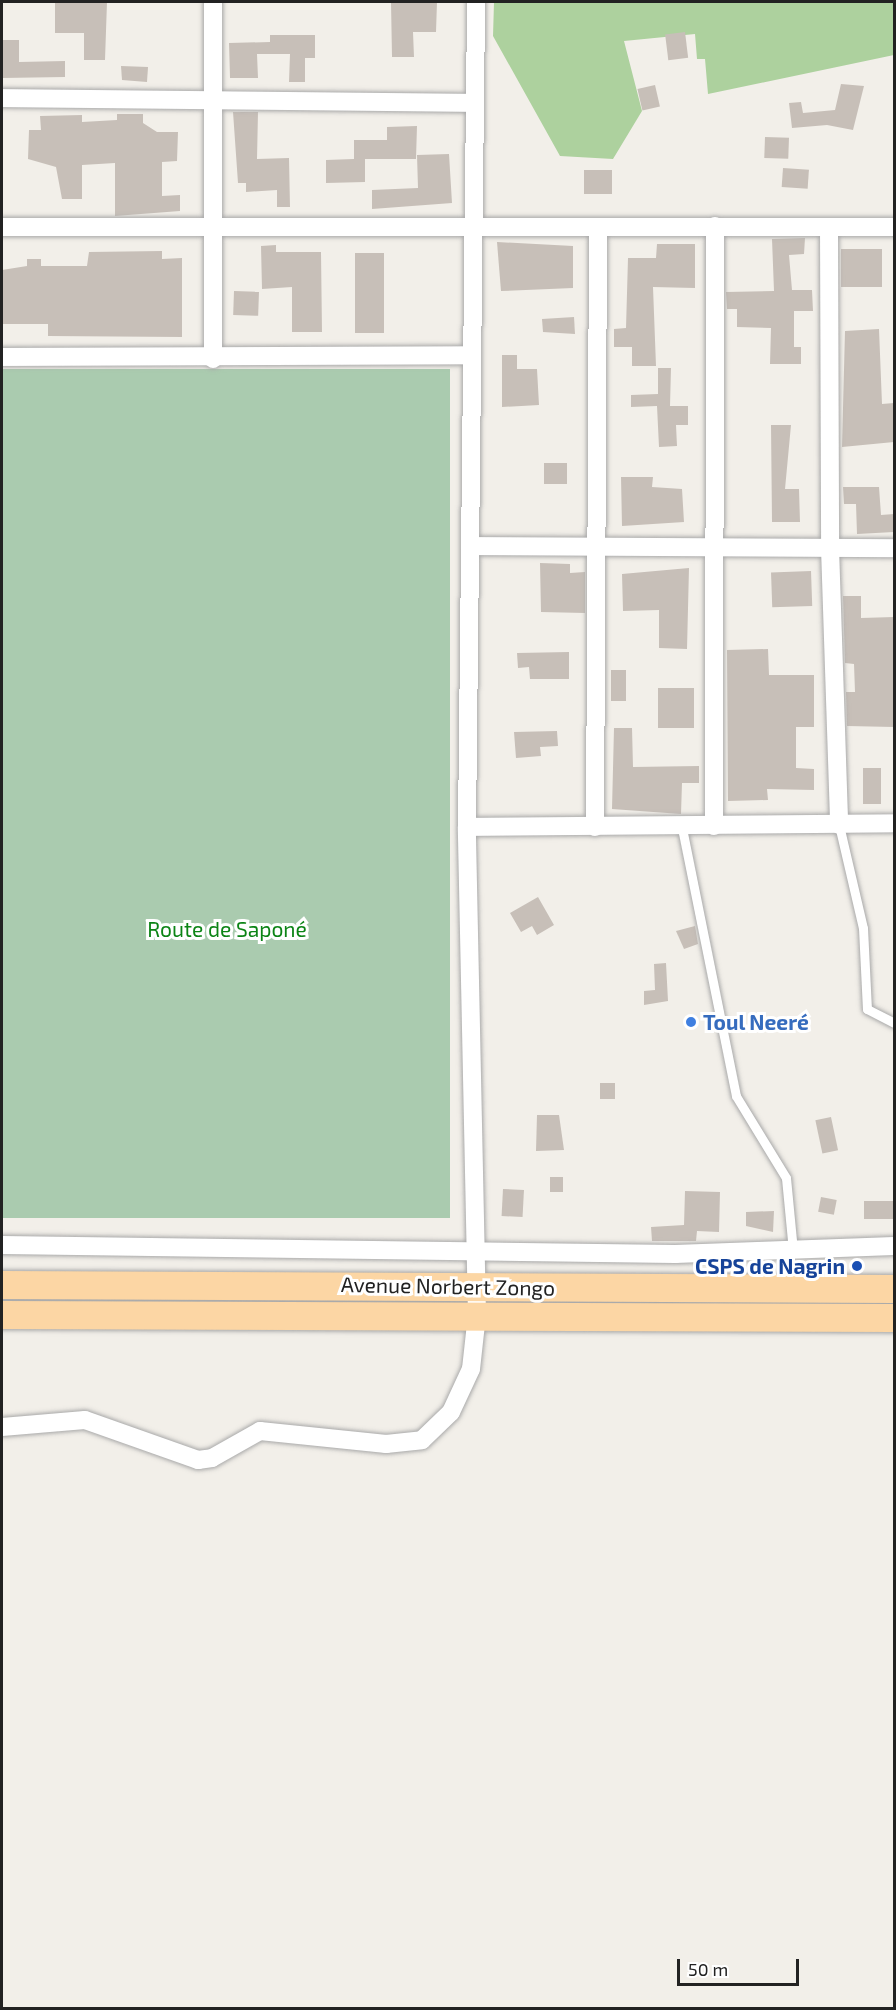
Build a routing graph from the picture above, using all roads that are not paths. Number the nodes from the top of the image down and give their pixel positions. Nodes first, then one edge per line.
1 (213, 2) edge
2 (476, 2) edge
3 (2, 98) edge
4 (211, 100) junction
5 (475, 103) junction
6 (475, 225) junction
7 (212, 226) junction
8 (715, 226) junction
9 (2, 227) edge
10 (598, 227) junction
11 (829, 227) junction
12 (894, 227) edge
13 (472, 355) junction
14 (2, 357) edge
15 (213, 359) junction
16 (470, 546) junction
17 (594, 547) junction
18 (712, 547) junction
19 (830, 548) junction
20 (894, 548) edge
21 (894, 823) edge
22 (839, 825) junction
23 (714, 826) junction
24 (467, 827) junction
25 (595, 827) junction
26 (682, 828) junction
27 (894, 1023) edge
28 (2, 1245) edge
29 (894, 1246) edge
30 (476, 1250) junction
31 (793, 1251) junction
32 (2, 1285) edge
33 (476, 1287) junction
34 (894, 1289) edge
35 (2, 1315) edge
36 (477, 1316) junction
37 (894, 1318) edge
38 (2, 1427) edge

1 - 4 street
2 - 5 street
3 - 4 street
4 - 5 street
4 - 7 street
5 - 6 street
6 - 7 street
6 - 10 street
6 - 13 street
7 - 9 street
7 - 15 street
8 - 10 street
8 - 11 street
8 - 18 street
10 - 17 street
11 - 12 street
11 - 19 street
13 - 15 street
13 - 16 street
14 - 15 street
16 - 17 street
16 - 24 street
17 - 18 street
17 - 25 street
18 - 19 street
18 - 23 street
19 - 20 street
19 - 22 street
21 - 22 street
22 - 23 street
22 - 27 lane
23 - 26 street
24 - 25 street
24 - 30 street
25 - 26 street
26 - 31 lane
28 - 30 street
29 - 31 street
30 - 31 street
30 - 33 street
32 - 33 main road, Avenue Norbert Zongo
33 - 34 main road, Avenue Norbert Zongo
33 - 36 street
35 - 36 main road, Avenue Norbert Zongo
36 - 37 main road, Avenue Norbert Zongo
36 - 38 street

